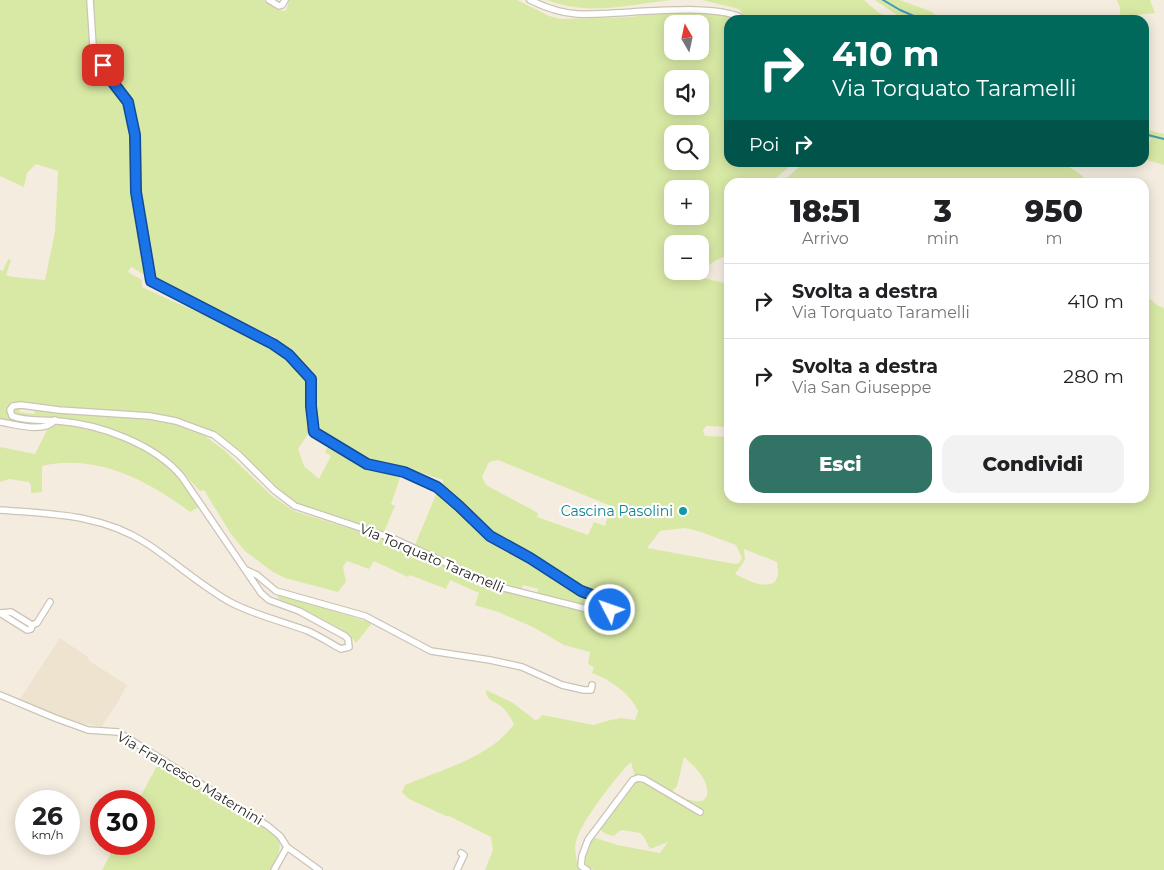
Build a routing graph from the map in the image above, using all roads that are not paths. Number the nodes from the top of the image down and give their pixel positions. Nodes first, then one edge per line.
1 (90, 0) edge
2 (269, 0) edge
3 (284, 0) edge
4 (530, 0) edge
5 (685, 3) dead end
6 (711, 3) dead end
7 (741, 15) edge
8 (55, 420) junction
9 (0, 422) edge
10 (0, 510) edge
11 (245, 569) junction
12 (276, 591) junction
13 (269, 600) junction
14 (50, 602) dead end
15 (0, 613) edge
16 (592, 685) dead end
17 (0, 695) edge
18 (700, 812) dead end
19 (287, 846) junction
20 (464, 855) dead end
21 (274, 870) edge
22 (319, 870) edge
23 (457, 870) edge
24 (587, 870) edge

1 - 8 street, Via Torquato Taramelli
2 - 3 street
4 - 5 street
6 - 7 street
8 - 9 street, Via Torquato Taramelli
8 - 11 street, Via Torquato Taramelli
10 - 13 street
11 - 12 street, Via Torquato Taramelli
11 - 13 street, Via Torquato Taramelli
12 - 13 street
12 - 16 street, Via Torquato Taramelli
14 - 15 street
17 - 19 street, Via Francesco Maternini
18 - 24 street
19 - 21 street
19 - 22 street, Via Francesco Maternini
20 - 23 street

